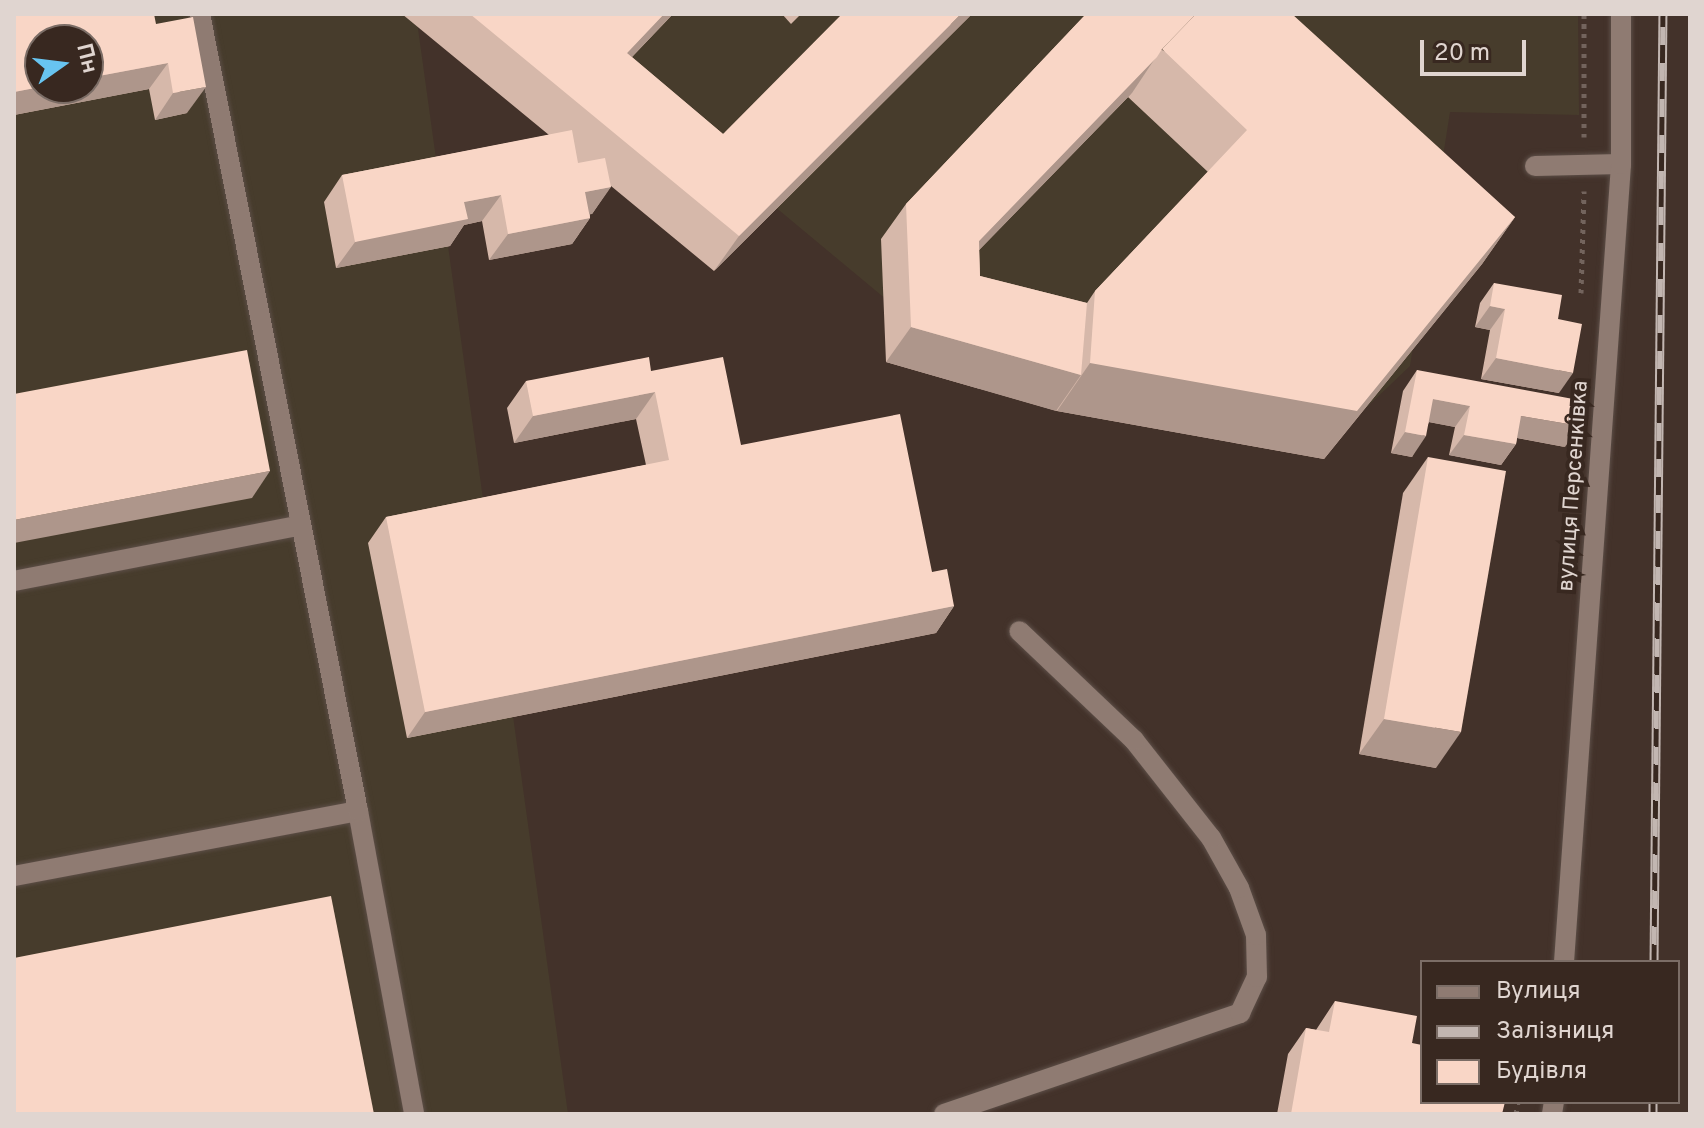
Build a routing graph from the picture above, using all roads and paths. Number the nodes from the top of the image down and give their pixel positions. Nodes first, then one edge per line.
1 (200, 14) edge
2 (1621, 14) edge
3 (1621, 164) junction
4 (1535, 166) dead end
5 (301, 525) junction
6 (14, 581) edge
7 (1019, 631) dead end
8 (358, 811) junction
9 (14, 876) edge
10 (1564, 960) edge
11 (414, 1114) edge
12 (944, 1114) edge

1 - 5 street
2 - 3 street, вулиця Персенківка
3 - 4 street
3 - 10 street, вулиця Персенківка
5 - 6 street
5 - 8 street
7 - 12 street
8 - 9 street
8 - 11 street

